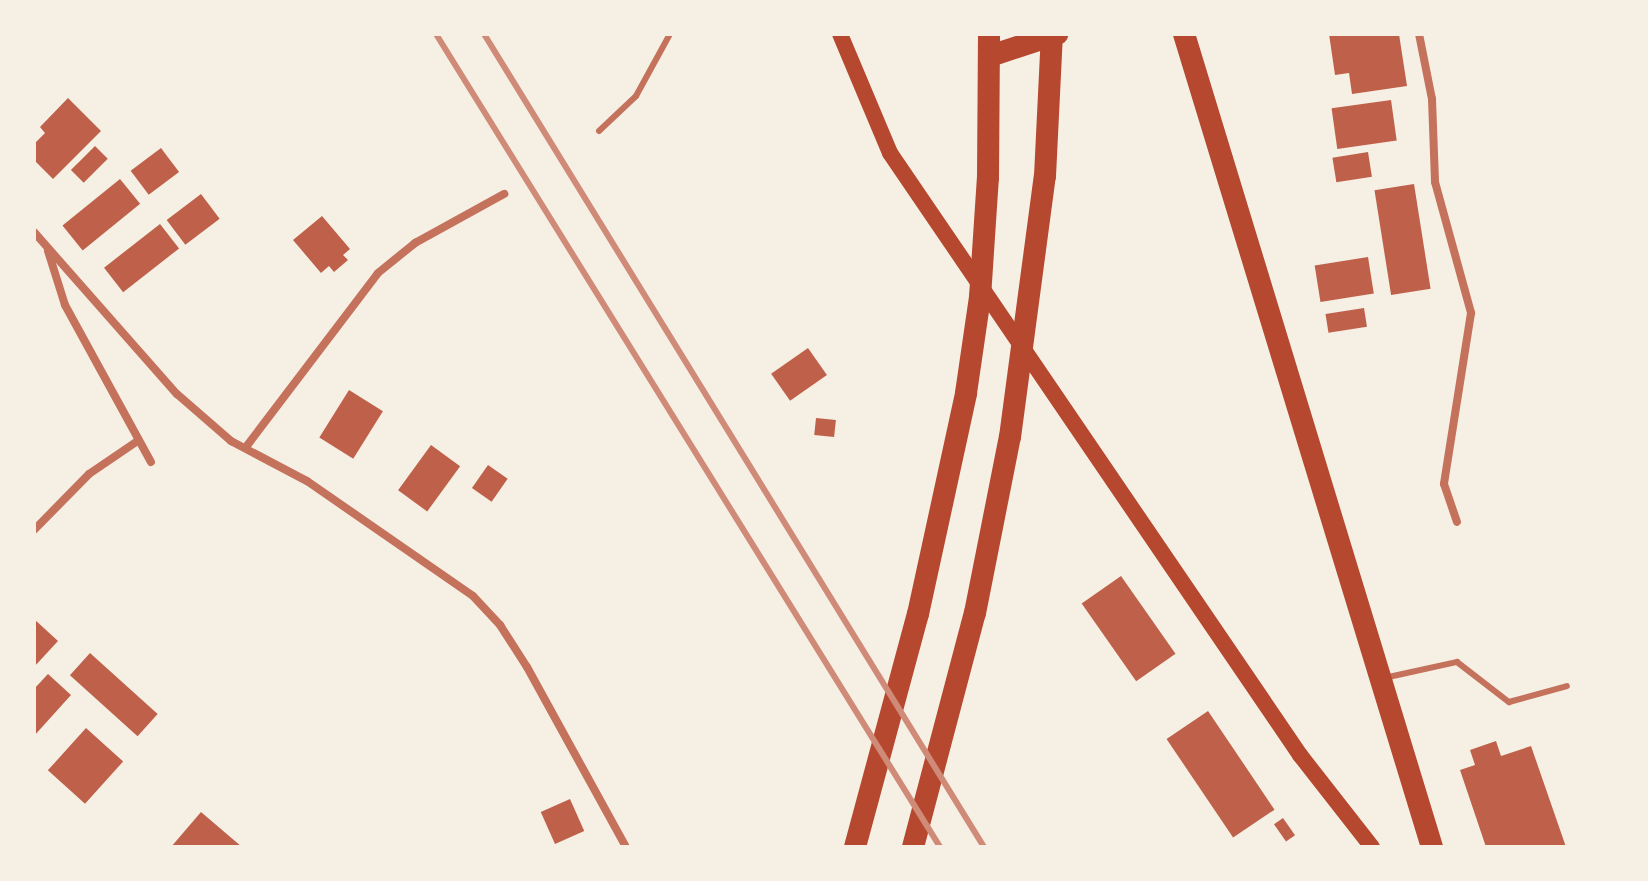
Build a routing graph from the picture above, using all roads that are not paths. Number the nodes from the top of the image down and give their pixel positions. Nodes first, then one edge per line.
1 (670, 34) edge
2 (840, 34) edge
3 (1184, 34) edge
4 (1419, 34) edge
5 (1054, 35) edge
6 (990, 45) edge
7 (599, 131) dead end
8 (504, 194) dead end
9 (34, 232) edge
10 (46, 246) junction
11 (139, 440) junction
12 (246, 447) junction
13 (151, 462) dead end
14 (1457, 522) dead end
15 (34, 530) edge
16 (1380, 679) junction
17 (1567, 686) dead end
18 (626, 847) edge
19 (855, 847) edge
20 (913, 847) edge
21 (1372, 847) edge
22 (1432, 847) edge

1 - 7 lane
2 - 21 main road
3 - 16 highway
4 - 14 street
5 - 6 highway
5 - 20 highway
6 - 19 highway
8 - 12 street
9 - 10 street
10 - 11 street
10 - 12 street
11 - 13 street
11 - 15 street
12 - 18 street
16 - 17 lane
16 - 22 highway

